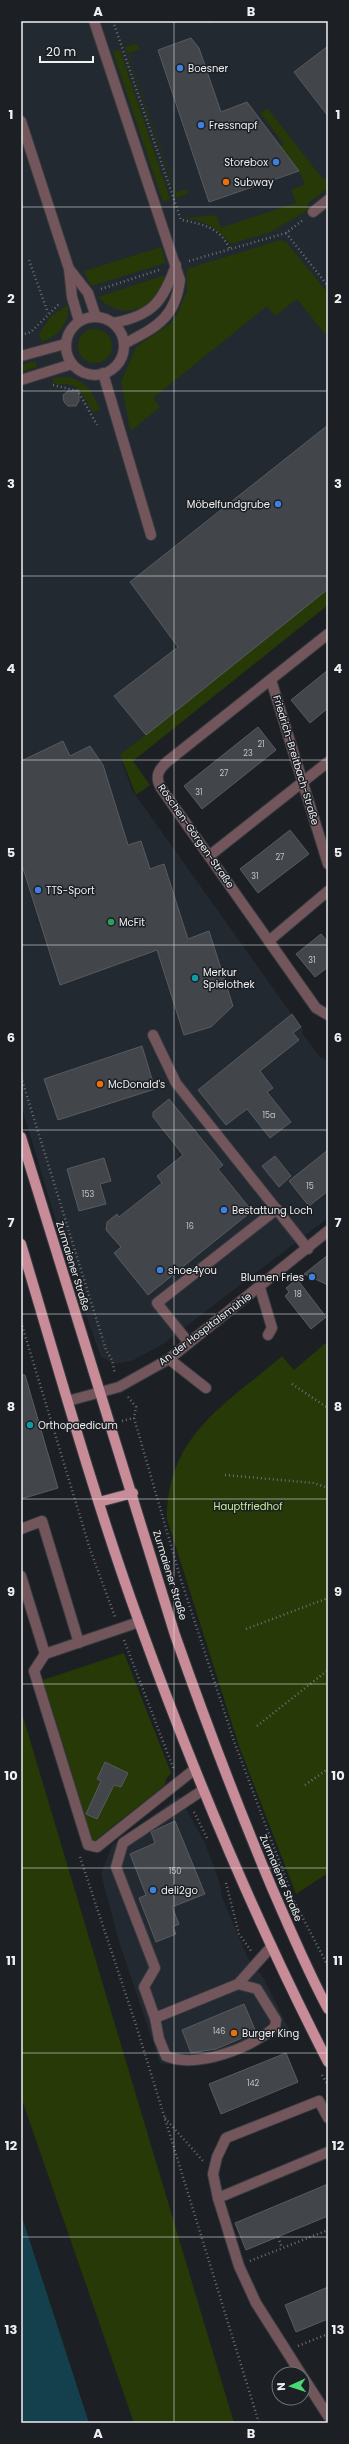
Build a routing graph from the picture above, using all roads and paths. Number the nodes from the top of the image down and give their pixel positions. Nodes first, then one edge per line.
1 (94, 21) edge
2 (113, 21) edge
3 (205, 21) edge
4 (211, 22) dead end
5 (21, 121) edge
6 (328, 200) edge
7 (313, 212) dead end
8 (286, 233) dead end
9 (230, 249) dead end
10 (29, 260) dead end
11 (176, 265) junction
12 (69, 269) junction
13 (328, 286) edge
14 (48, 313) dead end
15 (96, 317) junction
16 (79, 321) junction
17 (114, 323) junction
18 (65, 344) junction
19 (124, 344) junction
20 (21, 356) edge
21 (72, 364) junction
22 (103, 373) junction
23 (21, 380) edge
24 (150, 535) dead end
25 (328, 634) edge
26 (271, 680) junction
27 (328, 762) edge
28 (304, 781) junction
29 (209, 856) junction
30 (328, 864) edge
31 (328, 892) edge
32 (270, 940) junction
33 (328, 1015) edge
34 (152, 1035) dead end
35 (21, 1077) edge
36 (21, 1137) edge
37 (277, 1209) junction
38 (328, 1232) edge
39 (21, 1244) edge
40 (308, 1248) junction
41 (260, 1288) junction
42 (268, 1335) dead end
43 (189, 1343) junction
44 (169, 1359) junction
45 (292, 1384) dead end
46 (119, 1388) junction
47 (206, 1388) dead end
48 (101, 1392) junction
49 (68, 1401) junction
50 (328, 1408) edge
51 (225, 1475) dead end
52 (328, 1488) edge
53 (132, 1493) junction
54 (99, 1502) junction
55 (21, 1529) edge
56 (21, 1576) edge
57 (328, 1598) edge
58 (139, 1622) junction
59 (246, 1629) dead end
60 (79, 1643) junction
61 (45, 1654) junction
62 (328, 1670) edge
63 (257, 1726) dead end
64 (195, 1769) junction
65 (328, 1769) edge
66 (305, 1785) dead end
67 (203, 1790) junction
68 (88, 1879) dead end
69 (289, 1888) dead end
70 (292, 1895) dead end
71 (271, 1947) junction
72 (328, 1966) edge
73 (238, 1984) junction
74 (328, 2009) edge
75 (155, 2018) junction
76 (328, 2062) edge
77 (164, 2117) junction
78 (328, 2118) edge
79 (328, 2152) edge
80 (213, 2174) junction
81 (218, 2198) junction
82 (328, 2230) edge
83 (278, 2236) dead end
84 (282, 2248) junction
85 (239, 2266) junction
86 (328, 2334) edge
87 (287, 2351) junction
88 (296, 2366) edge
89 (311, 2389) edge
90 (328, 2416) edge
91 (259, 2423) edge

1 - 11 street
2 - 9 path
3 - 4 path
5 - 12 street
6 - 7 street
8 - 13 path
10 - 14 path
11 - 17 street
11 - 19 street
12 - 15 street
12 - 16 street
15 - 16 street
15 - 17 street
16 - 18 street
17 - 19 street
18 - 20 street
18 - 21 street
19 - 22 street
21 - 22 street
21 - 23 street
22 - 24 street
25 - 26 street, Röschen-Görgen-Straße
26 - 28 street, Friedrich-Breitbach-Straße
26 - 29 street, Röschen-Görgen-Straße
27 - 28 street
28 - 29 street
28 - 30 street, Friedrich-Breitbach-Straße
29 - 32 street, Röschen-Görgen-Straße
31 - 32 street
32 - 33 street, Röschen-Görgen-Straße
34 - 37 street
35 - 46 path
36 - 48 main road, Zurmaiener Straße
37 - 40 street
37 - 43 street
38 - 40 street, An der Hospitalsmühle
39 - 49 main road
40 - 41 street, An der Hospitalsmühle
41 - 42 street
41 - 43 street, An der Hospitalsmühle
43 - 44 street, An der Hospitalsmühle
44 - 46 street, An der Hospitalsmühle
44 - 47 street
45 - 50 path
46 - 48 street, An der Hospitalsmühle
46 - 69 path
48 - 49 street, An der Hospitalsmühle
48 - 53 main road, Zurmaiener Straße
49 - 54 main road
51 - 52 path
53 - 54 main road
53 - 74 main road, Zurmaiener Straße
54 - 58 main road
55 - 60 street
56 - 61 street
57 - 59 path
58 - 60 street
58 - 64 main road
60 - 61 street
61 - 64 street
62 - 63 path
64 - 67 main road
65 - 66 path
67 - 71 main road
67 - 75 street
68 - 77 path
70 - 72 path
71 - 73 street
71 - 76 main road
73 - 75 street
73 - 75 street
77 - 80 path
77 - 91 path
78 - 80 street
79 - 81 street
80 - 81 street
81 - 85 street
82 - 84 path
83 - 84 path
84 - 85 path
85 - 87 street
86 - 87 path
87 - 88 street
89 - 90 street

